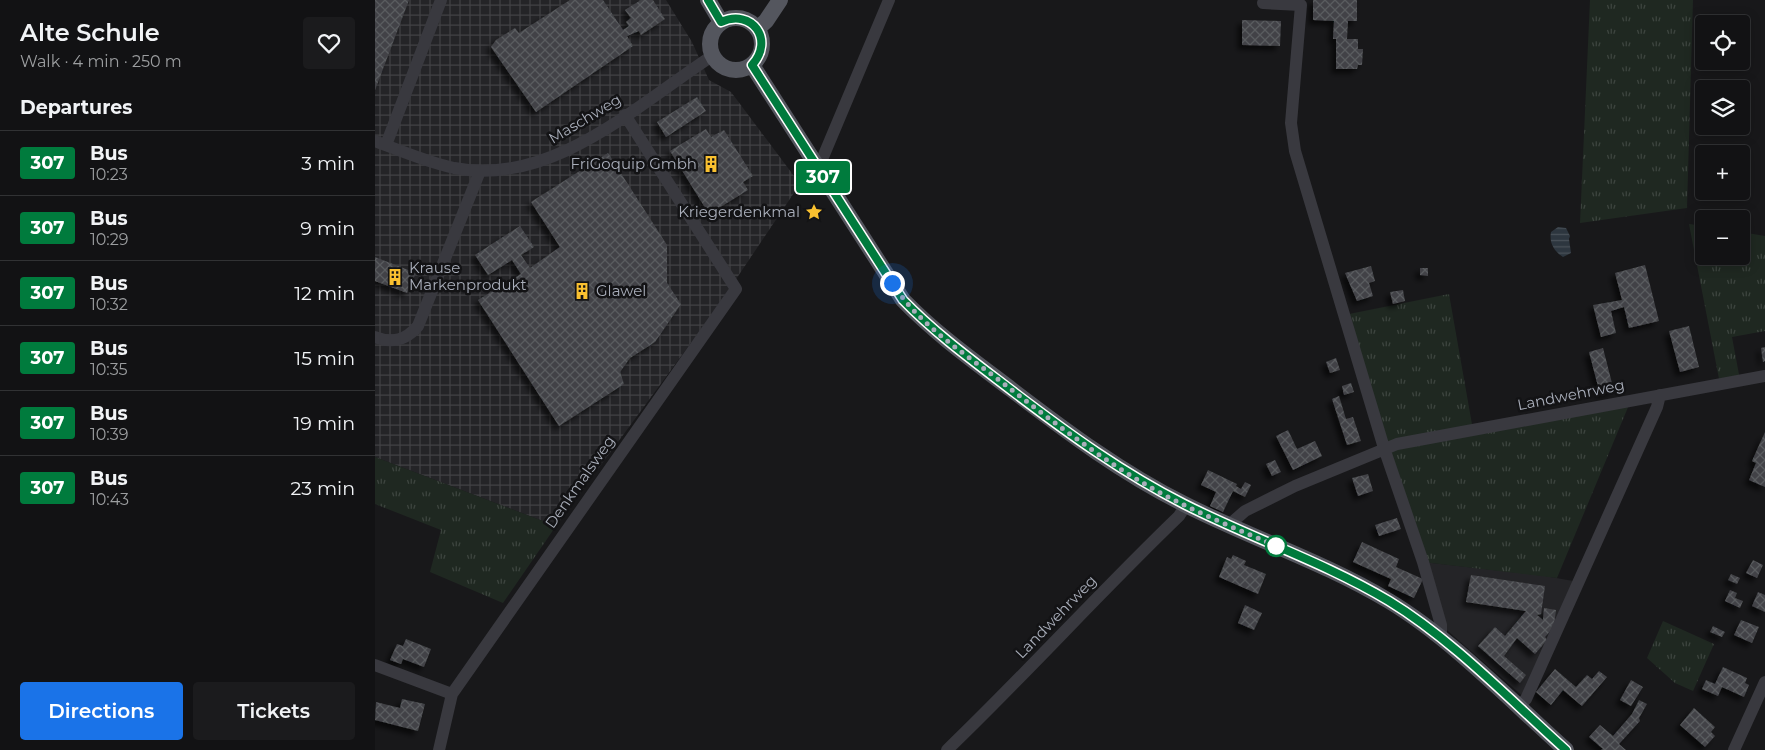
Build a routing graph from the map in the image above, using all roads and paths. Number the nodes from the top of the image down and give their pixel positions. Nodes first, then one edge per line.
1 (441, 0) edge
2 (708, 0) edge
3 (780, 0) edge
4 (889, 0) edge
5 (1263, 3) dead end
6 (721, 22) junction
7 (757, 28) junction
8 (712, 56) junction
9 (752, 65) junction
10 (625, 116) junction
11 (381, 143) edge
12 (818, 169) junction
13 (480, 171) junction
14 (375, 337) edge
15 (1765, 376) edge
16 (1660, 395) junction
17 (1384, 448) junction
18 (1186, 505) junction
19 (1229, 525) junction
20 (1441, 639) junction
21 (375, 665) edge
22 (1765, 682) edge
23 (452, 694) junction
24 (1518, 707) junction
25 (439, 750) edge
26 (947, 750) edge
27 (1566, 750) edge
28 (1734, 750) edge

1 - 11 street
2 - 6 main road
3 - 7 main road
4 - 12 street
5 - 17 street
6 - 7 main road
6 - 8 main road
7 - 9 main road
8 - 9 main road
8 - 10 street, Maschweg
9 - 12 main road
10 - 13 street, Maschweg
10 - 23 street, Denkmalsweg
11 - 13 street, Maschweg
12 - 18 main road
13 - 14 street
15 - 16 street, Landwehrweg
16 - 17 street, Landwehrweg
16 - 24 street
17 - 19 street, Landwehrweg
17 - 20 street
18 - 19 main road
18 - 26 street, Landwehrweg
19 - 20 main road
20 - 24 main road
21 - 23 street
22 - 28 street
23 - 25 street, Denkmalsweg
24 - 27 main road

